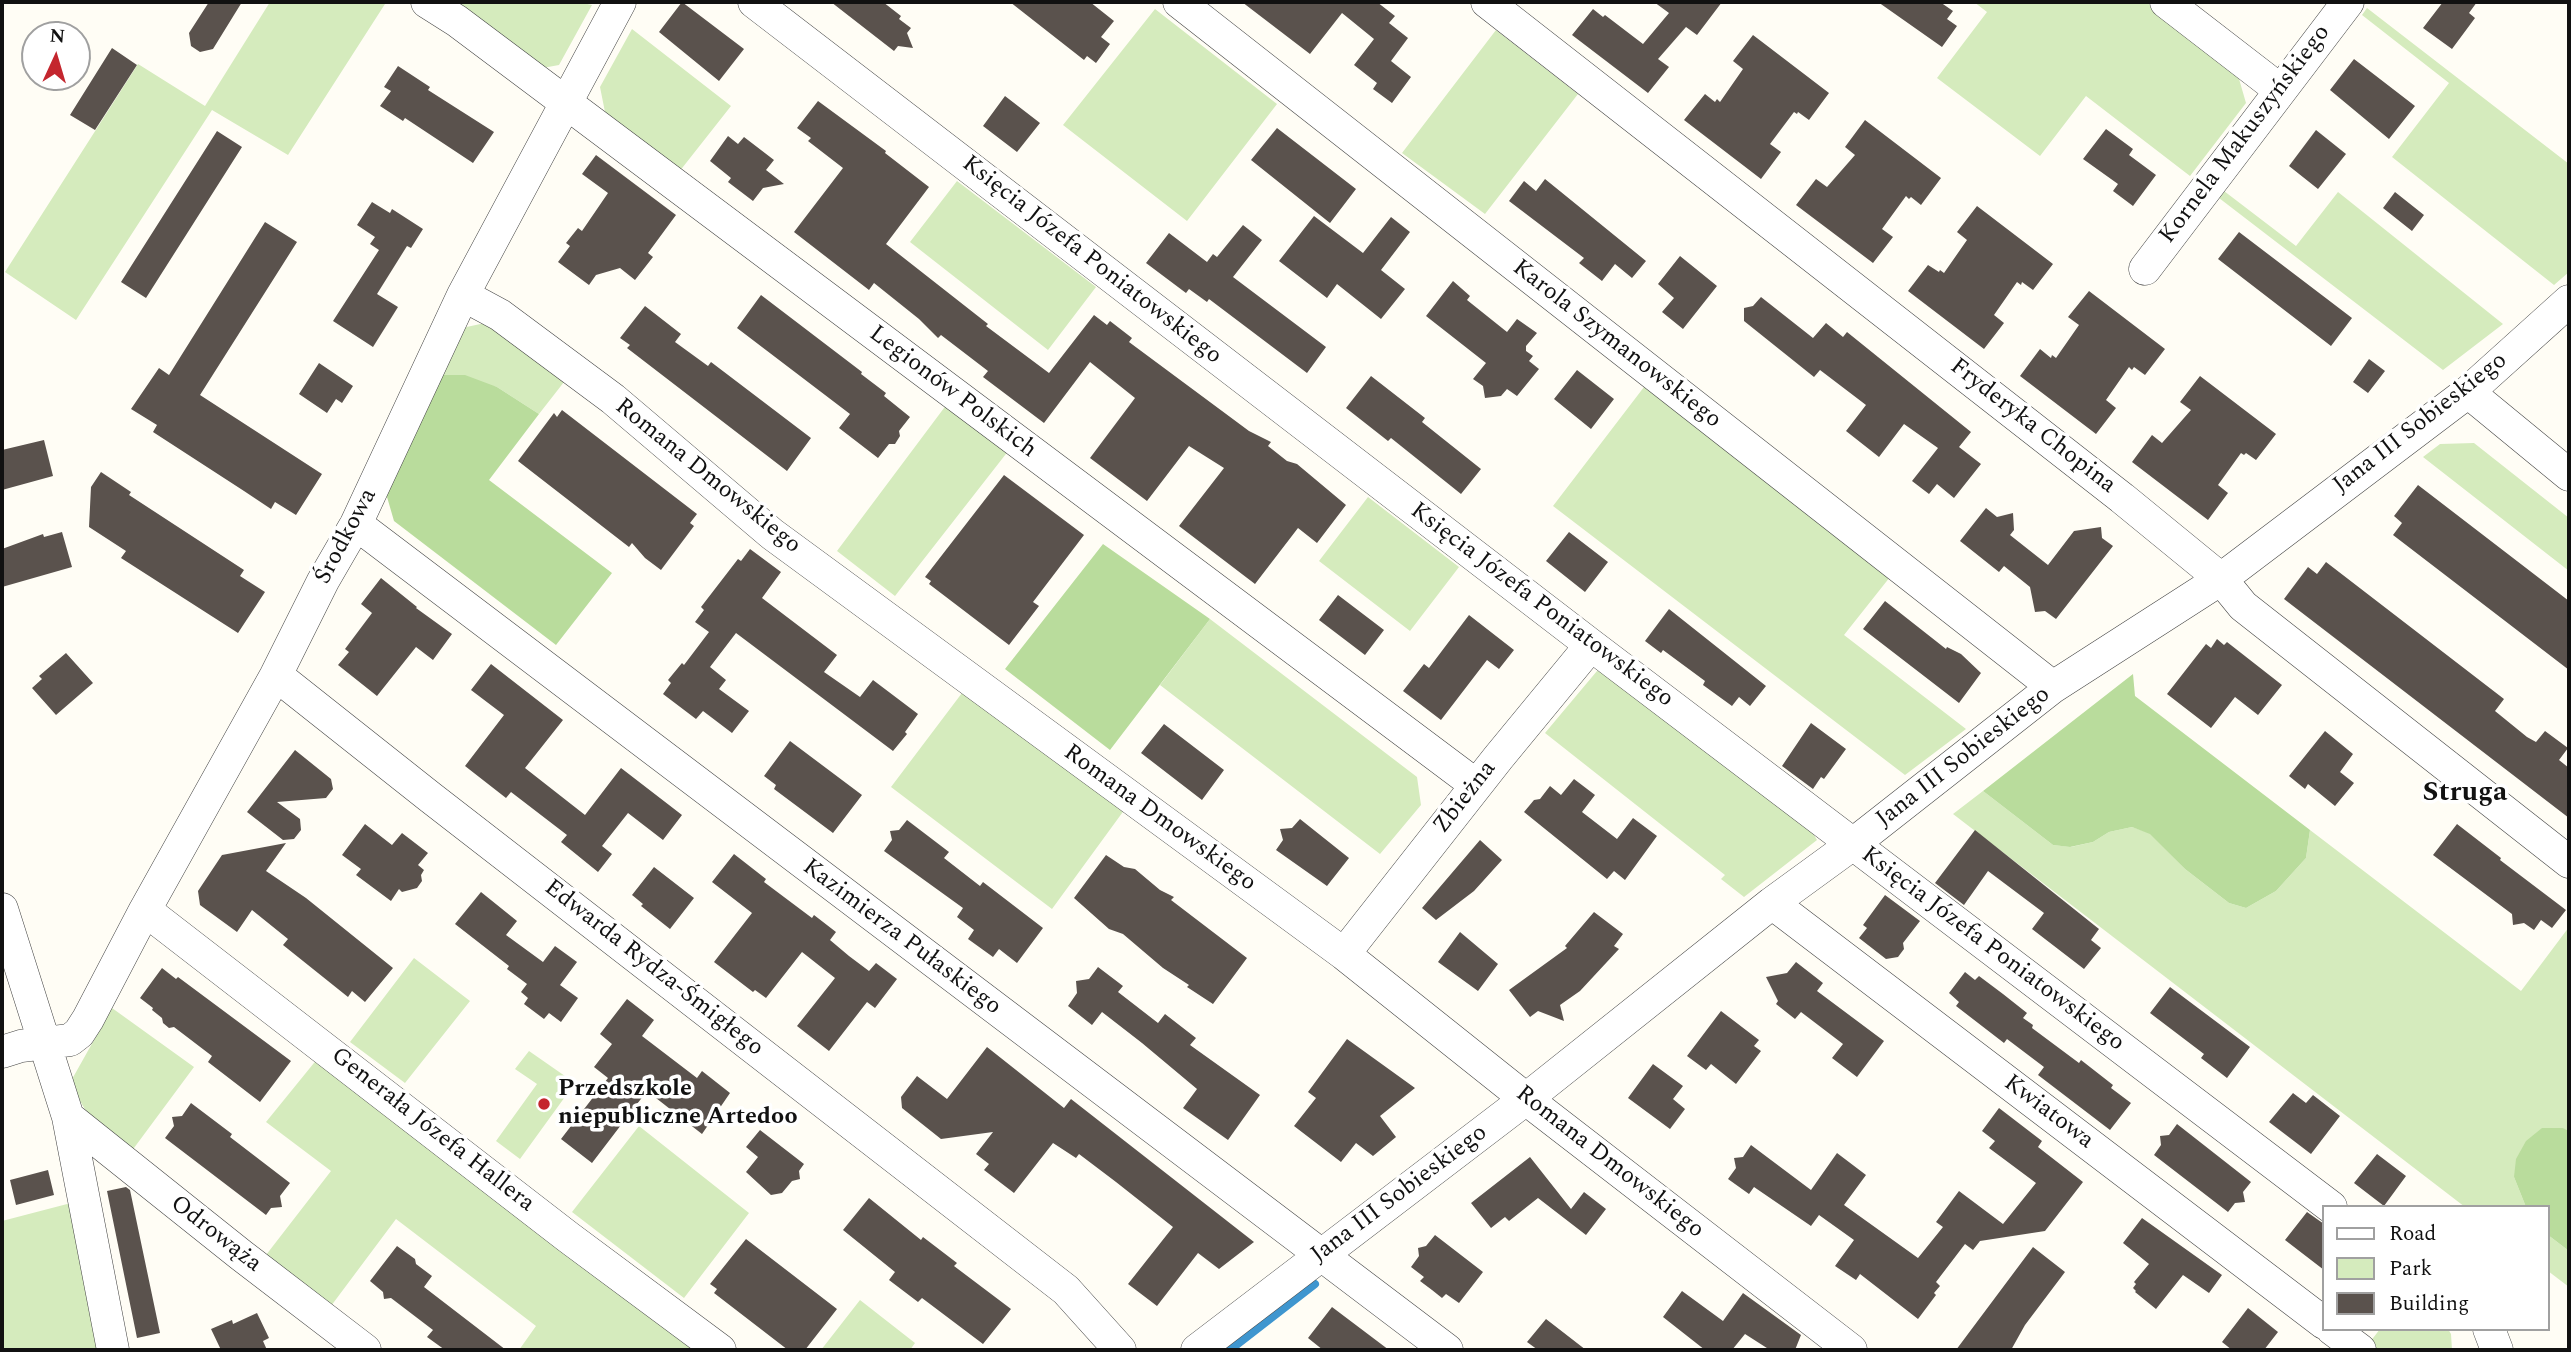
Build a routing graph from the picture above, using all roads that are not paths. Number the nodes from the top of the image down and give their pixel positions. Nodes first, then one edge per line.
1 (427, 2) edge
2 (620, 2) edge
3 (754, 2) edge
4 (1179, 2) edge
5 (1488, 2) edge
6 (2166, 2) edge
7 (2348, 2) edge
8 (2280, 90) junction
9 (564, 103) junction
10 (2145, 268) dead end
11 (463, 295) junction
12 (2569, 301) edge
13 (2468, 391) junction
14 (2569, 475) edge
15 (356, 524) junction
16 (2221, 579) junction
17 (1591, 645) junction
18 (276, 675) junction
19 (2053, 687) junction
20 (1476, 785) junction
21 (1853, 845) junction
22 (2569, 862) edge
23 (1772, 903) junction
24 (2, 909) edge
25 (145, 910) junction
26 (1344, 954) junction
27 (45, 1043) junction
28 (2, 1052) edge
29 (1526, 1099) junction
30 (68, 1117) junction
31 (2328, 1205) edge
32 (1321, 1255) junction
33 (2322, 1321) edge
34 (2335, 1331) edge
35 (2489, 1331) edge
36 (113, 1350) edge
37 (365, 1350) edge
38 (720, 1350) edge
39 (1120, 1350) edge
40 (1197, 1350) edge
41 (1447, 1350) edge
42 (1851, 1350) edge
43 (2360, 1350) edge
44 (2497, 1350) edge

1 - 9 street, Legionów Polskich
2 - 9 street, Środkowa
3 - 17 street, Księcia Józefa Poniatowskiego
4 - 19 street, Karola Szymanowskiego
5 - 16 street, Fryderyka Chopina
6 - 8 street
7 - 8 street, Kornela Makuszyńskiego
8 - 10 street, Kornela Makuszyńskiego
9 - 11 street, Środkowa
9 - 20 street, Legionów Polskich
11 - 15 street, Środkowa
11 - 26 street, Romana Dmowskiego
12 - 13 street, Jana III Sobieskiego
13 - 14 street
13 - 16 street, Jana III Sobieskiego
15 - 18 street, Środkowa
15 - 32 street, Kazimierza Pułaskiego
16 - 19 street, Jana III Sobieskiego
16 - 22 street, Fryderyka Chopina
17 - 20 street, Zbieżna
17 - 21 street, Księcia Józefa Poniatowskiego
18 - 25 street, Środkowa
18 - 39 street, Edwarda Rydza-Śmigłego
19 - 21 street, Jana III Sobieskiego
20 - 26 street, Zbieżna
21 - 23 street, Jana III Sobieskiego
21 - 31 street, Księcia Józefa Poniatowskiego
23 - 29 street, Jana III Sobieskiego
23 - 33 street, Kwiatowa
24 - 27 street
25 - 27 street, Środkowa
25 - 38 street, Generała Józefa Hallera
26 - 29 street, Romana Dmowskiego
27 - 28 street, Środkowa
27 - 30 street
29 - 32 street, Jana III Sobieskiego
29 - 42 street, Romana Dmowskiego
30 - 36 street
30 - 37 street, Odrowąża
32 - 40 street, Jana III Sobieskiego
32 - 41 street, Kazimierza Pułaskiego
34 - 43 street
35 - 44 street

